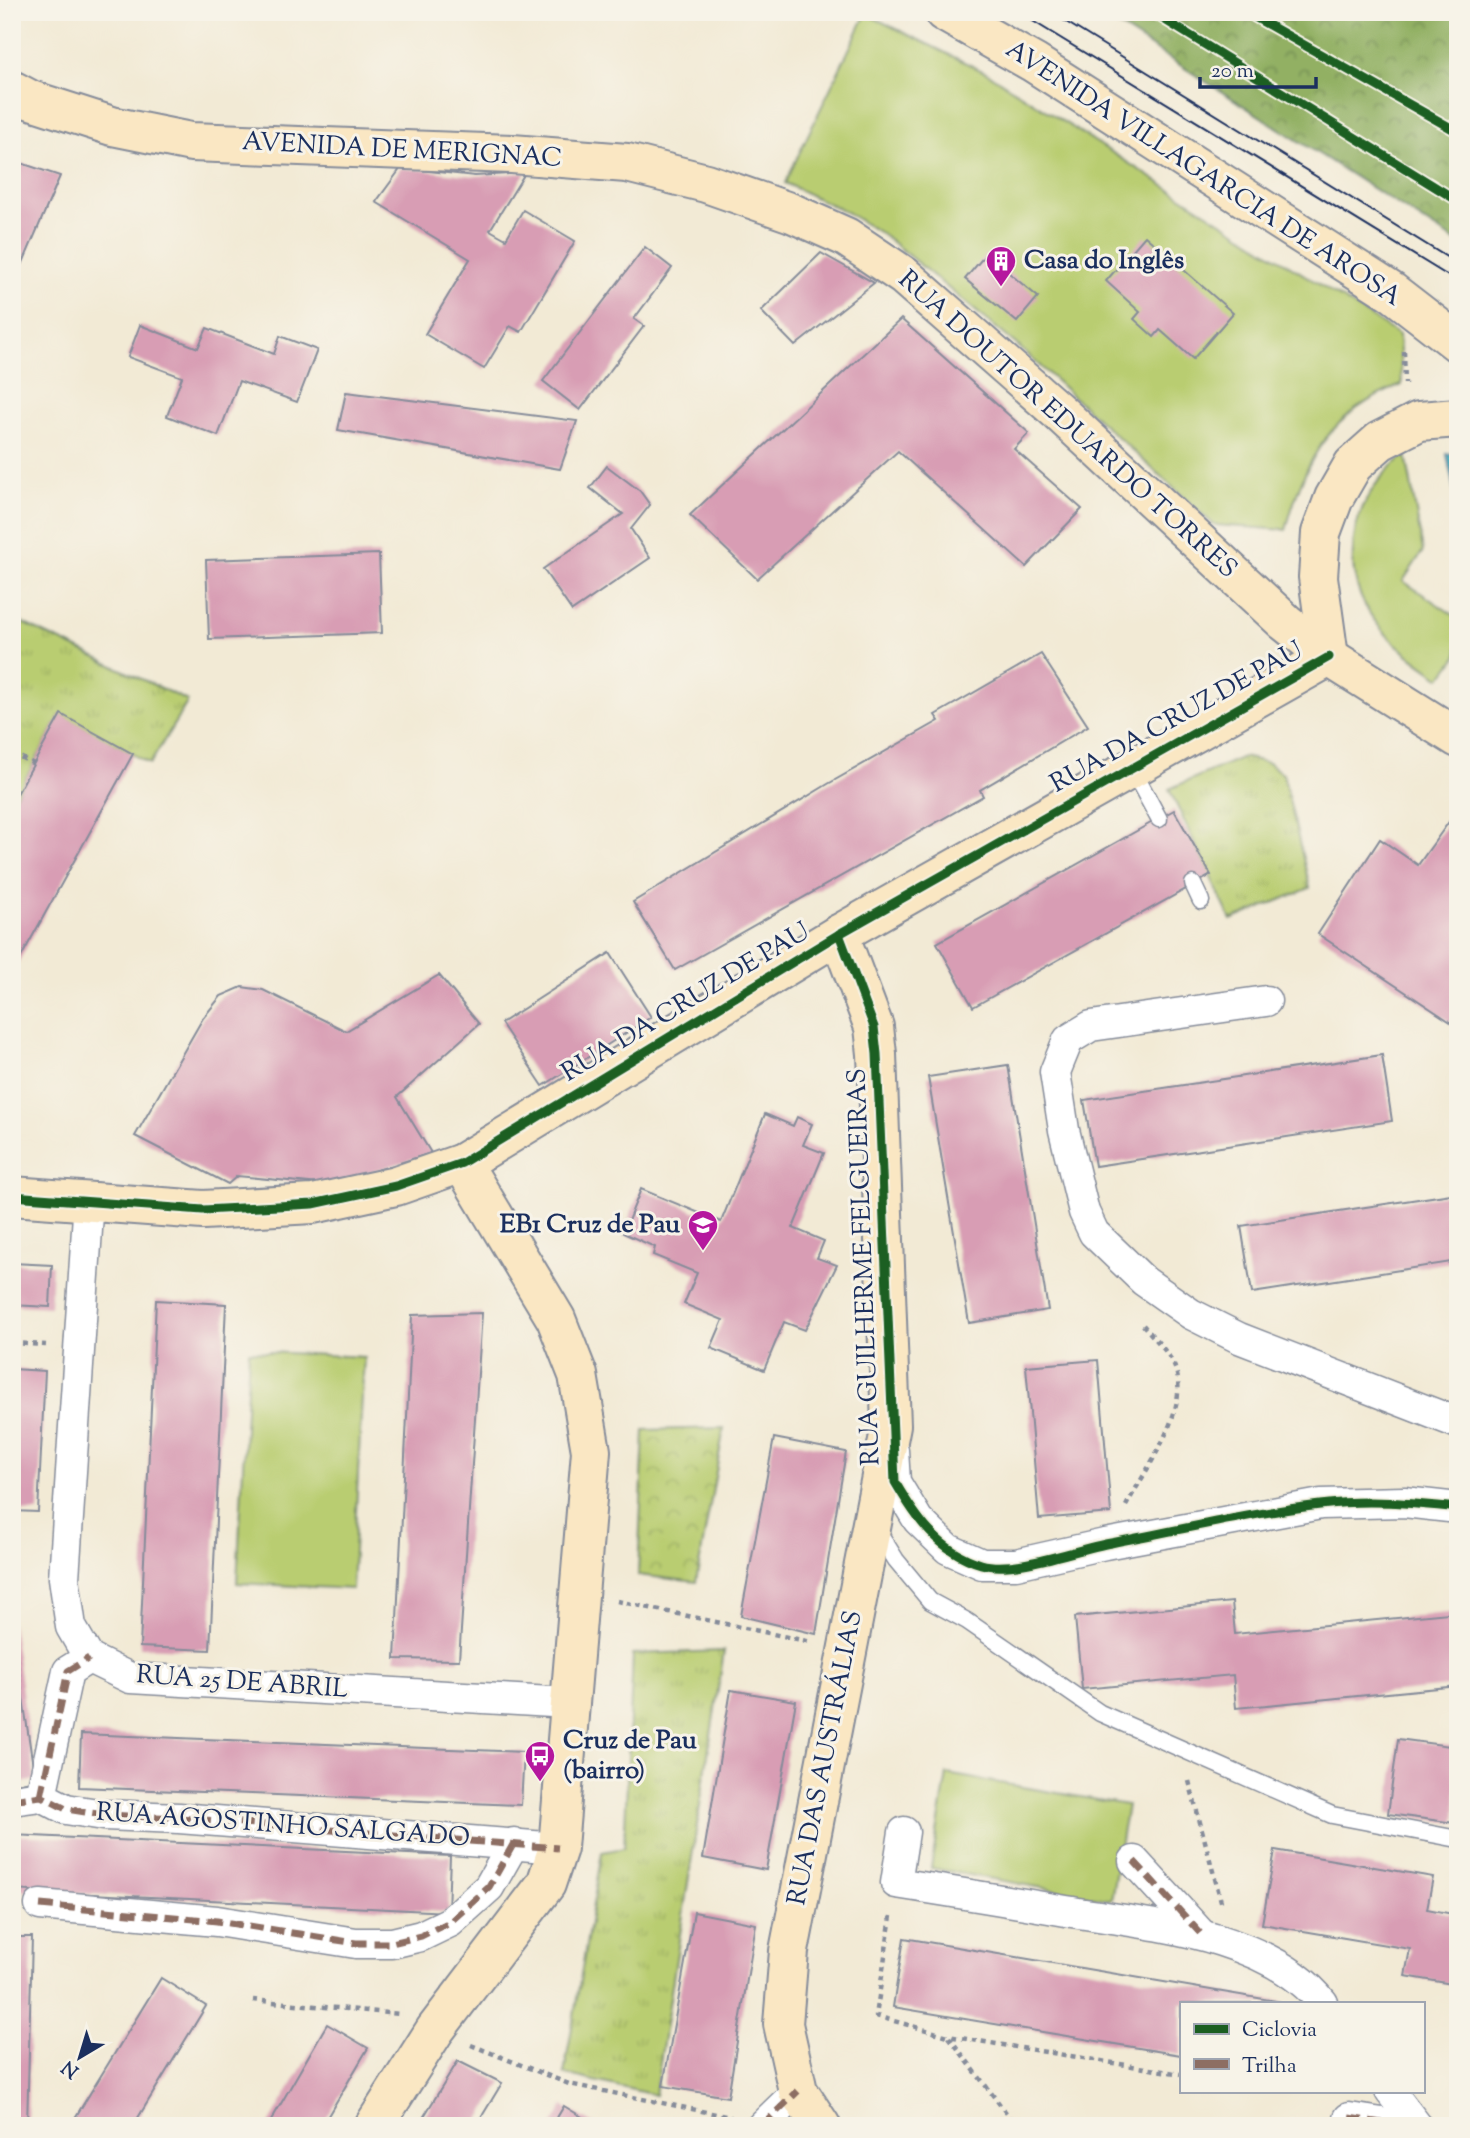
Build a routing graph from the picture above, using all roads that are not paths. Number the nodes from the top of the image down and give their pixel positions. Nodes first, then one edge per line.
1 (944, 12) edge
2 (12, 90) edge
3 (792, 213) joint
4 (1458, 343) edge
5 (1458, 418) edge
6 (1329, 657) junction
7 (1458, 738) edge
8 (1132, 767) junction
9 (1159, 818) dead end
10 (1193, 884) dead end
11 (1201, 901) dead end
12 (839, 934) junction
13 (1266, 1001) dead end
14 (462, 1163) junction
15 (12, 1196) edge
16 (89, 1199) junction
17 (1458, 1423) edge
18 (891, 1425) junction
19 (1451, 1509) edge
20 (871, 1521) junction
21 (89, 1658) junction
22 (569, 1703) junction
23 (27, 1798) edge
24 (904, 1832) dead end
25 (1458, 1839) edge
26 (514, 1843) junction
27 (558, 1848) junction
28 (1134, 1861) dead end
29 (40, 1905) dead end
30 (1200, 1933) junction
31 (1321, 2002) edge
32 (798, 2091) junction
33 (1391, 2092) edge
34 (1349, 2118) dead end
35 (762, 2125) edge
36 (374, 2126) edge
37 (821, 2126) edge
38 (1402, 2126) edge
39 (1417, 2126) edge

1 - 4 street, AVENIDA VILLAGARCIA DE AROSA
2 - 3 street, AVENIDA DE MERIGNAC
3 - 6 street, RUA DOUTOR EDUARDO TORRES
5 - 6 street
6 - 7 street
6 - 8 street, RUA DA CRUZ DE PAU
8 - 9 lane
8 - 12 street, RUA DA CRUZ DE PAU
10 - 11 lane
12 - 14 street, RUA DA CRUZ DE PAU
12 - 18 street, RUA GUILHERME FELGUEIRAS
13 - 17 street
14 - 16 street, RUA DA CRUZ DE PAU
14 - 22 street
15 - 16 street, RUA DA CRUZ DE PAU
16 - 21 street
18 - 19 street, RUA GUILHERME FELGUEIRAS
18 - 20 street, RUA DAS AUSTRÁLIAS
20 - 25 lane
20 - 32 street, RUA DAS AUSTRÁLIAS
21 - 22 street, RUA 25 DE ABRIL
21 - 23 street
22 - 27 street
23 - 26 street, RUA AGOSTINHO SALGADO
24 - 30 street
26 - 27 street, RUA AGOSTINHO SALGADO
26 - 29 street
27 - 36 street
28 - 30 street
30 - 31 street
32 - 35 street
32 - 37 street, RUA DAS AUSTRÁLIAS
33 - 39 street
34 - 38 street

